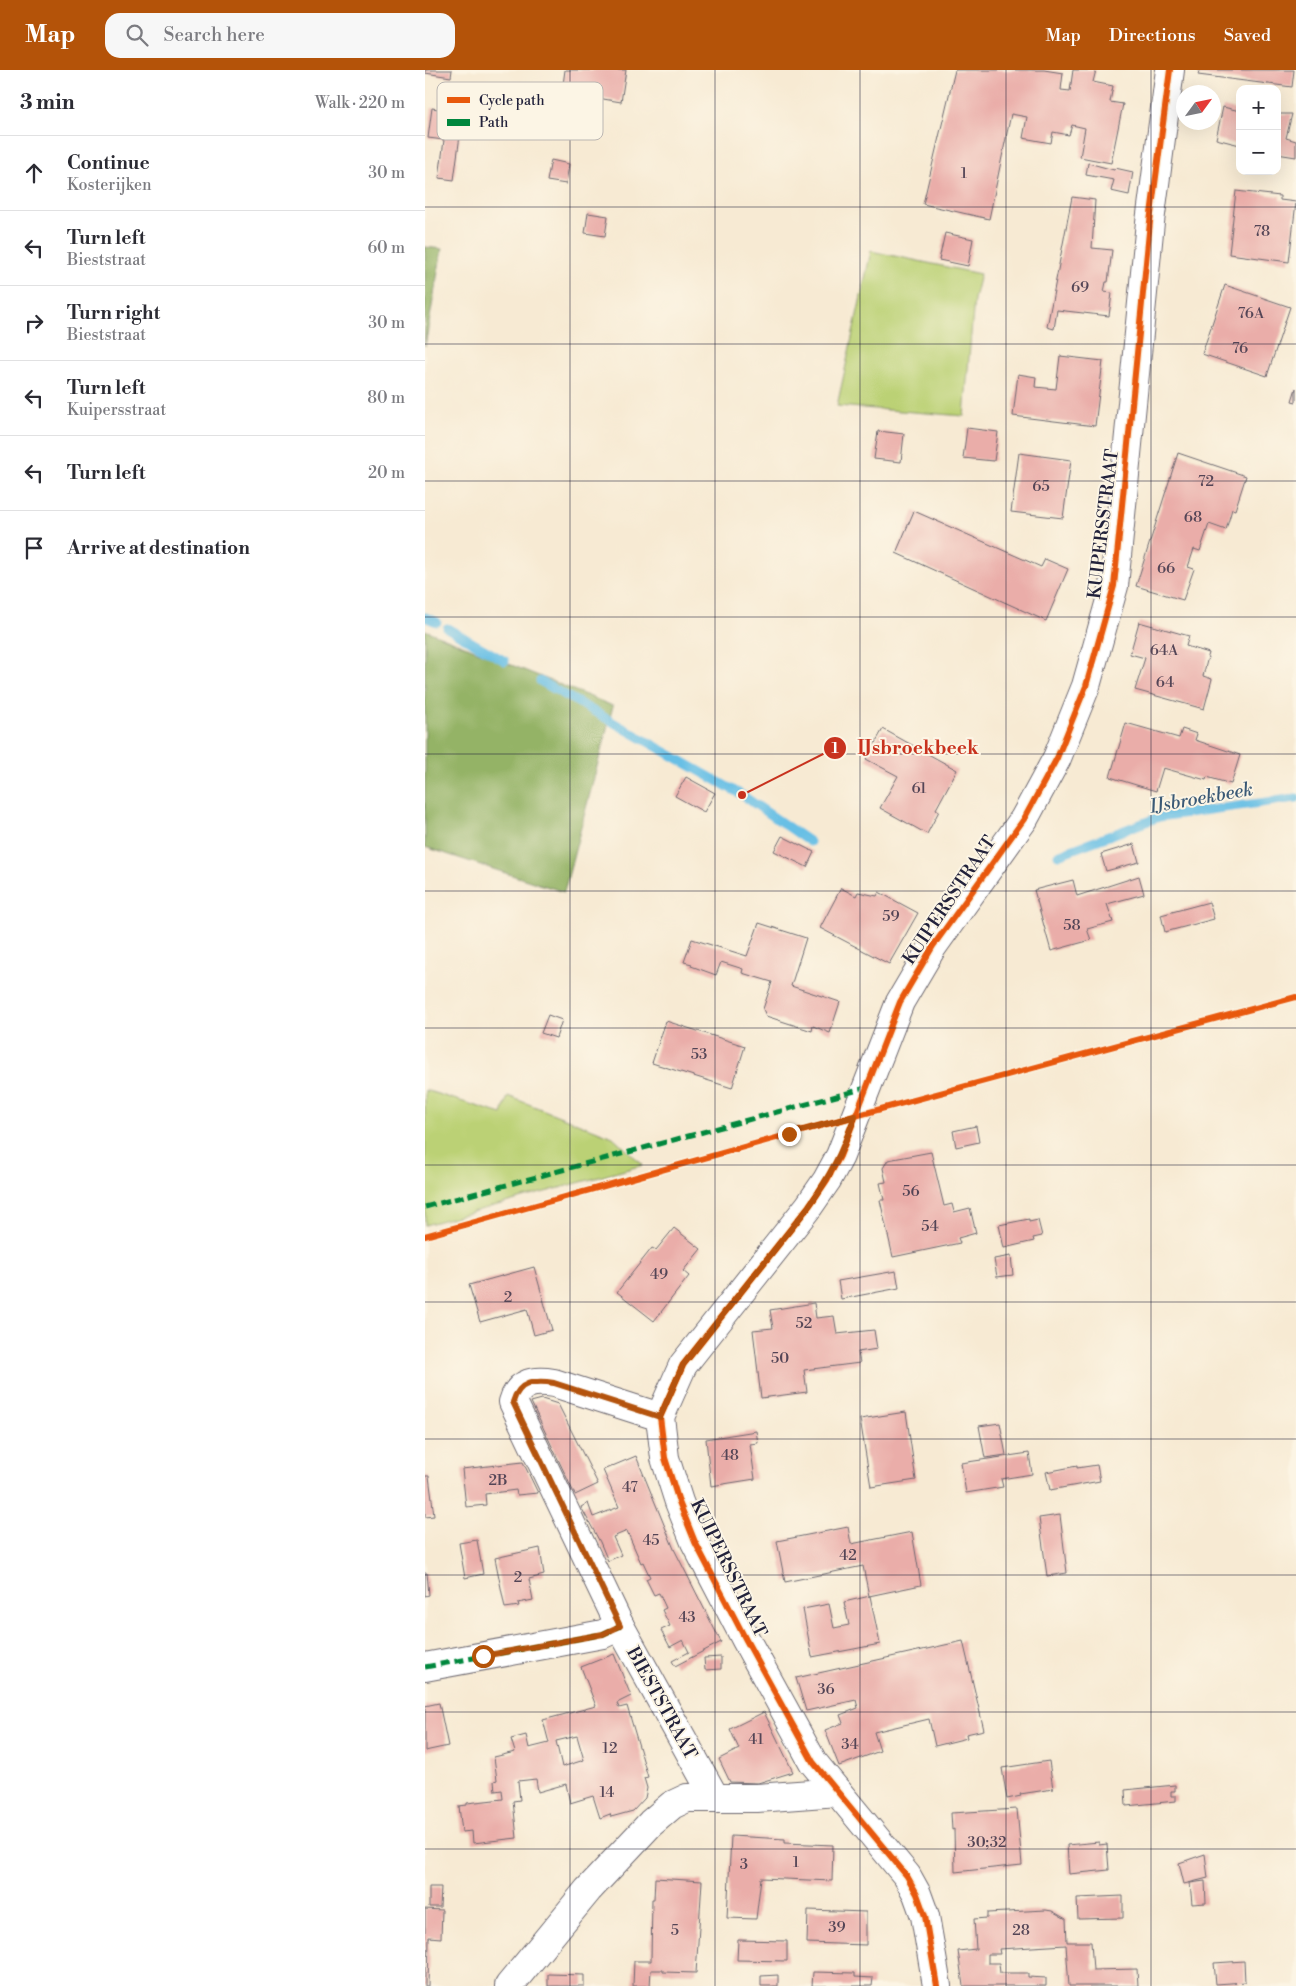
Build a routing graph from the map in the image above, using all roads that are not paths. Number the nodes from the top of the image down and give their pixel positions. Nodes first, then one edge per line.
1 (1170, 70) edge
2 (660, 1417) junction
3 (620, 1626) junction
4 (425, 1667) edge
5 (838, 1792) junction
6 (715, 1798) junction
7 (509, 1986) edge
8 (937, 1986) edge

1 - 2 street, KUIPERSSTRAAT
2 - 3 street, BIESTSTRAAT
2 - 5 street, KUIPERSSTRAAT
3 - 4 street
3 - 6 street, BIESTSTRAAT
5 - 6 street
5 - 8 street, KUIPERSSTRAAT
6 - 7 street

